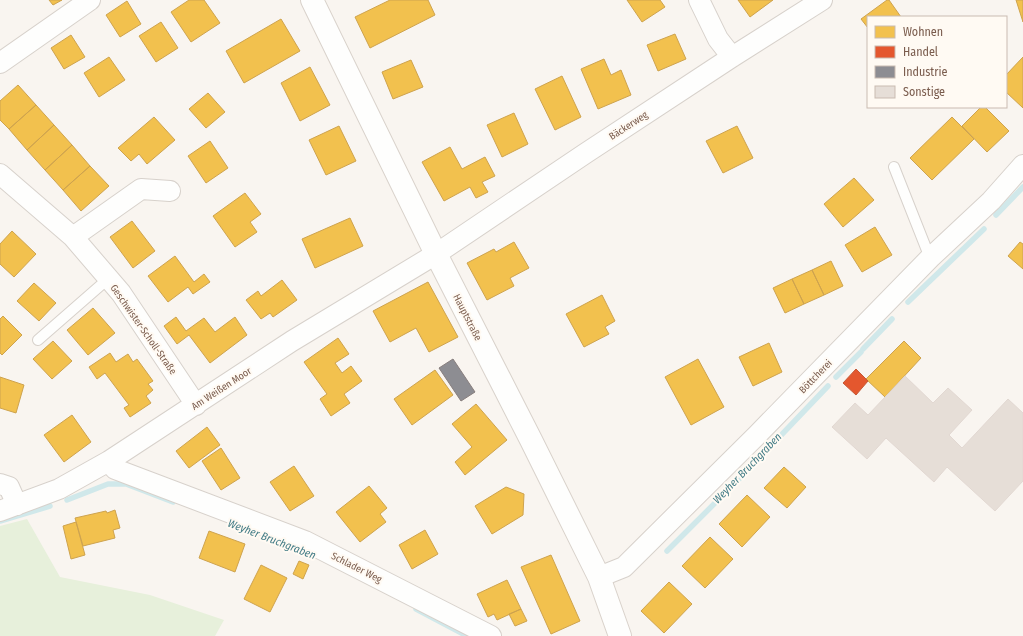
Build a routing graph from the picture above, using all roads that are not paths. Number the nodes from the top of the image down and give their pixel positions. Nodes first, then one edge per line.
1 (90, 0) edge
2 (312, 0) edge
3 (699, 0) edge
4 (822, 0) edge
5 (732, 57) junction
6 (0, 62) edge
7 (1023, 165) edge
8 (894, 167) dead end
9 (0, 174) edge
10 (170, 191) dead end
11 (73, 237) junction
12 (436, 254) junction
13 (930, 258) junction
14 (109, 278) junction
15 (38, 340) dead end
16 (196, 405) junction
17 (109, 461) junction
18 (0, 484) edge
19 (8, 508) edge
20 (599, 577) junction
21 (490, 636) edge
22 (620, 636) edge

1 - 6 street
2 - 12 main road, Hauptstraße
3 - 5 street
4 - 5 street, Bäckerweg
5 - 12 street, Bäckerweg
7 - 13 street, Böttcherei
8 - 13 lane
9 - 11 street, Geschwister-Scholl-Straße
10 - 11 street
11 - 14 street, Geschwister-Scholl-Straße
12 - 16 street, Am Weißen Moor
12 - 20 main road, Hauptstraße
13 - 20 street, Böttcherei
14 - 15 lane
14 - 16 street, Geschwister-Scholl-Straße
16 - 17 street, Am Weißen Moor
17 - 19 street, Am Weißen Moor
17 - 21 street, Schlader Weg
18 - 19 street
20 - 22 main road, Hauptstraße

